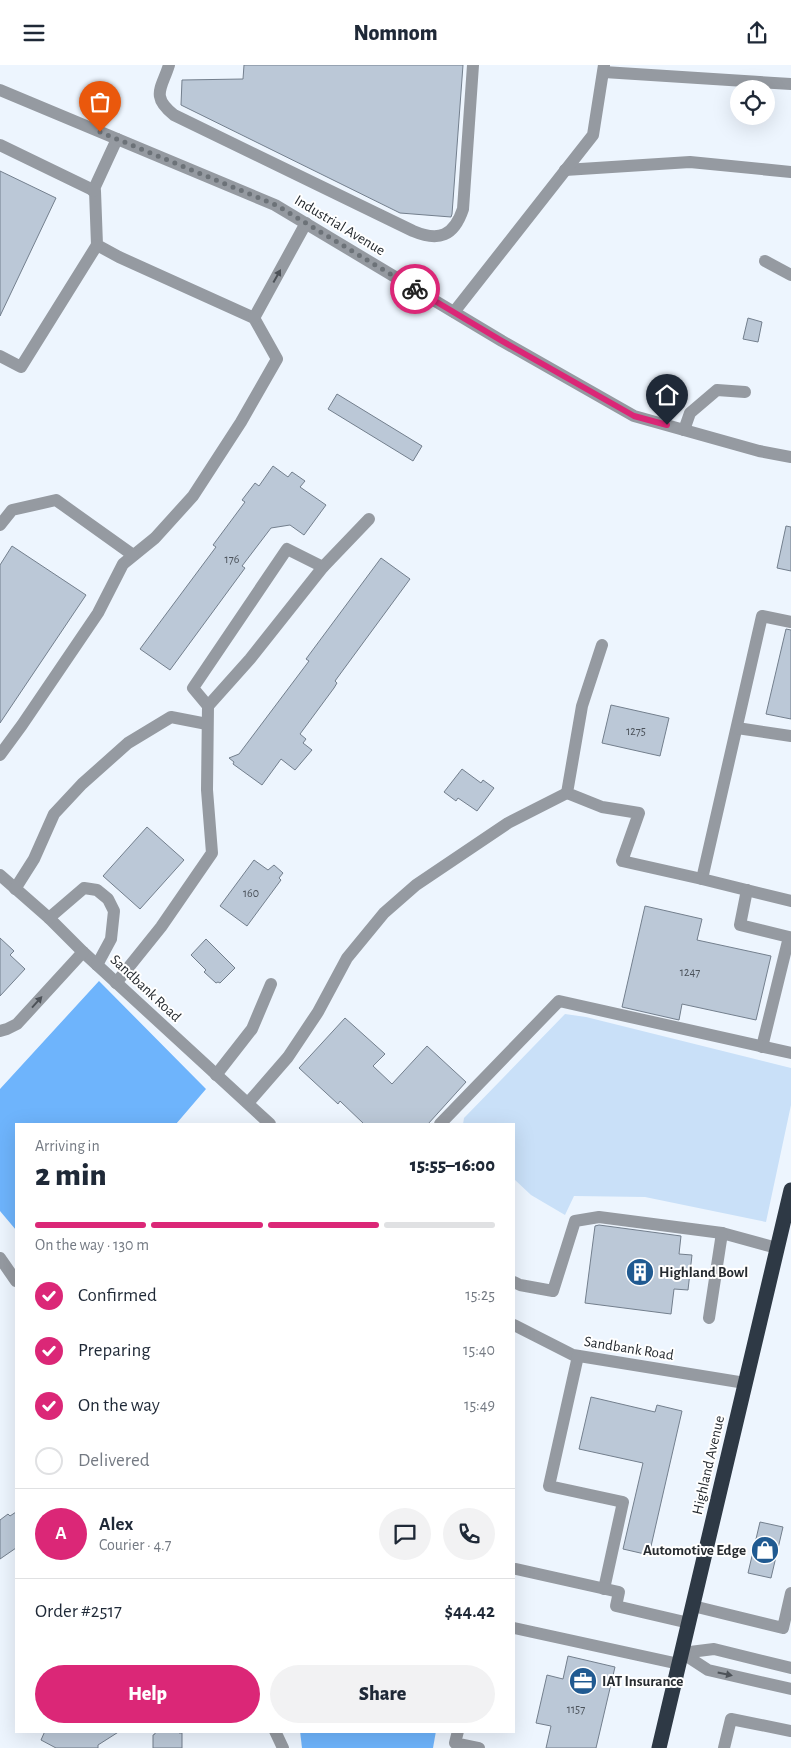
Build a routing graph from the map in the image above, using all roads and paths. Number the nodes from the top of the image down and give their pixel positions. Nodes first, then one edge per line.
1 (169, 65) edge
2 (474, 65) edge
3 (604, 69) edge
4 (791, 84) edge
5 (0, 90) edge
6 (117, 139) junction
7 (0, 145) edge
8 (565, 170) junction
9 (791, 172) edge
10 (93, 191) junction
11 (306, 223) junction
12 (98, 245) junction
13 (765, 261) dead end
14 (791, 275) edge
15 (454, 312) junction
16 (254, 318) junction
17 (0, 356) edge
18 (745, 392) dead end
19 (684, 430) junction
20 (791, 457) edge
21 (369, 519) dead end
22 (0, 525) edge
23 (134, 555) junction
24 (323, 567) junction
25 (791, 622) edge
26 (602, 645) dead end
27 (208, 706) junction
28 (207, 724) junction
29 (737, 728) junction
30 (791, 736) edge
31 (0, 755) edge
32 (567, 793) junction
33 (0, 875) edge
34 (702, 879) junction
35 (15, 889) junction
36 (747, 890) junction
37 (791, 901) edge
38 (49, 918) junction
39 (83, 952) junction
40 (97, 965) junction
41 (116, 983) junction
42 (271, 984) dead end
43 (0, 1031) edge
44 (762, 1047) junction
45 (791, 1053) edge
46 (216, 1075) junction
47 (248, 1103) junction
48 (269, 1123) edge
49 (441, 1123) edge
50 (791, 1190) edge
51 (789, 1212) edge
52 (722, 1233) junction
53 (777, 1248) junction
54 (0, 1258) edge
55 (15, 1280) edge
56 (515, 1282) edge
57 (709, 1317) dead end
58 (515, 1325) edge
59 (578, 1356) junction
60 (745, 1383) junction
61 (516, 1569) dead end
62 (604, 1589) junction
63 (791, 1593) edge
64 (693, 1606) junction
65 (689, 1623) junction
66 (515, 1628) edge
67 (787, 1628) edge
68 (680, 1659) junction
69 (791, 1667) edge
70 (791, 1689) edge
71 (791, 1731) edge
72 (276, 1733) edge
73 (458, 1733) edge
74 (283, 1748) edge
75 (479, 1748) edge
76 (659, 1748) edge
77 (724, 1748) edge

1 - 2 street
3 - 4 street
3 - 8 street
5 - 6 street, Industrial Avenue
6 - 10 street
6 - 11 street, Industrial Avenue
7 - 10 street
8 - 9 street
8 - 15 street
10 - 12 street
11 - 15 street, Industrial Avenue
16 -> 11 street
12 - 16 street
12 - 17 street
13 - 14 street
15 - 19 street, Industrial Avenue
16 - 23 street
18 - 19 street
19 - 20 street, Industrial Avenue
21 - 24 street
22 - 23 street
23 - 31 street
24 - 27 street
24 - 27 street
25 - 29 street
26 - 32 street
27 - 28 street
28 - 35 street
28 - 41 street
29 - 30 street
29 - 34 street
32 - 34 street
32 - 47 street
33 - 35 street, Sandbank Road
34 - 36 street
35 - 38 street, Sandbank Road
36 - 37 street
36 - 44 street
38 - 39 street, Sandbank Road
38 - 40 street
39 - 40 street, Sandbank Road
43 -> 39 street
40 - 41 street, Sandbank Road
41 - 46 street, Sandbank Road
42 - 46 street
44 - 45 street
44 - 49 street
46 - 47 street, Sandbank Road
47 - 48 street, Sandbank Road
50 - 51 highway, Highland Avenue
51 - 53 highway, Highland Avenue
52 - 53 street
52 - 56 street
52 - 57 street
53 - 60 highway, Highland Avenue
54 - 55 street
58 - 59 street, Sandbank Road
59 - 60 street, Sandbank Road
59 - 62 street
60 - 64 highway, Highland Avenue
61 - 62 street
62 - 65 street
63 - 67 street
64 - 65 highway, Highland Avenue
64 - 67 street
65 - 68 highway, Highland Avenue
66 - 68 street
68 - 69 street
68 -> 70 street
68 - 76 highway, Highland Avenue
71 - 77 street
72 - 74 street
73 - 75 street

